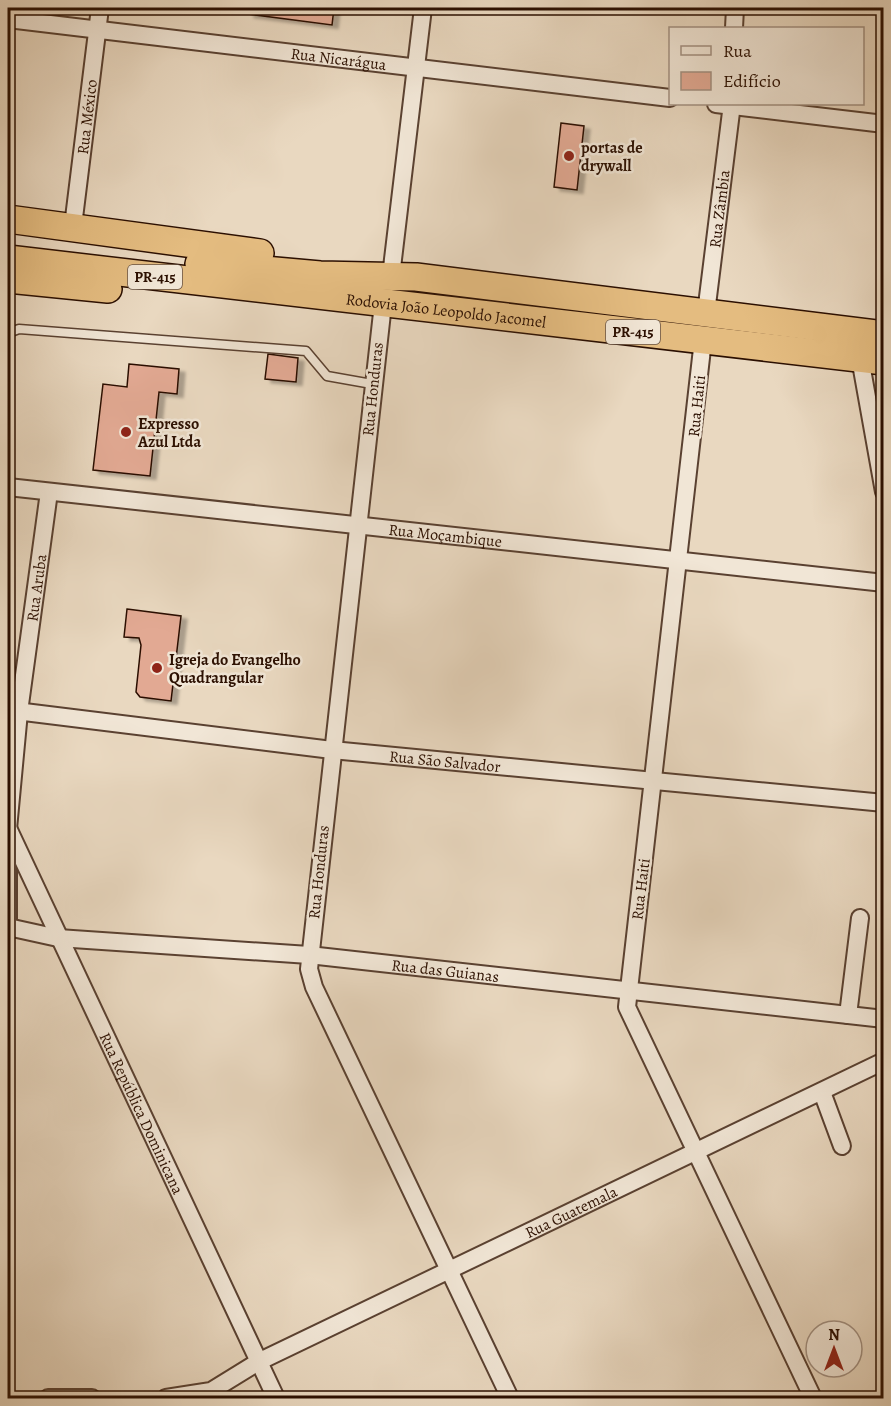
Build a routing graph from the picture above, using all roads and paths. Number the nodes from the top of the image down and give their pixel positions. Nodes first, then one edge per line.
1 (100, 8) edge
2 (423, 8) edge
3 (735, 8) edge
4 (8, 19) edge
5 (734, 27) edge
6 (98, 29) junction
7 (416, 66) junction
8 (669, 98) edge
9 (727, 105) edge
10 (735, 105) edge
11 (884, 124) edge
12 (8, 219) edge
13 (73, 226) junction
14 (8, 242) edge
15 (8, 259) edge
16 (392, 276) junction
17 (8, 279) edge
18 (303, 295) junction
19 (382, 304) junction
20 (706, 313) junction
21 (8, 333) edge
22 (884, 335) edge
23 (703, 340) junction
24 (872, 359) edge
25 (372, 384) junction
26 (8, 487) edge
27 (49, 492) junction
28 (884, 492) edge
29 (358, 526) junction
30 (679, 560) junction
31 (884, 583) edge
32 (13, 711) edge
33 (332, 750) junction
34 (652, 780) junction
35 (884, 803) edge
36 (8, 829) edge
37 (860, 918) dead end
38 (8, 929) edge
39 (58, 938) junction
40 (309, 955) junction
41 (628, 991) junction
42 (848, 1015) junction
43 (884, 1019) edge
44 (884, 1061) edge
45 (822, 1092) junction
46 (842, 1146) dead end
47 (695, 1152) junction
48 (450, 1270) junction
49 (258, 1362) junction
50 (48, 1398) edge
51 (92, 1398) edge
52 (166, 1398) edge
53 (276, 1398) edge
54 (510, 1398) edge
55 (813, 1398) edge

1 - 6 street, Rua México
2 - 7 street
3 - 5 street
4 - 6 street, Rua Nicarágua
6 - 7 street, Rua Nicarágua
6 - 13 street, Rua México
7 - 8 street, Rua Nicarágua
7 - 16 street
9 - 20 street, Rua Zâmbia
10 - 11 street
12 - 13 highway
13 - 16 highway
14 - 16 highway, Rodovia João Leopoldo Jacomel / PR-415
15 - 18 highway, Rodovia João Leopoldo Jacomel / PR-415
16 - 20 highway, Rodovia João Leopoldo Jacomel / PR-415
17 - 18 highway
18 - 19 highway, Rodovia João Leopoldo Jacomel / PR-415
19 - 23 highway, Rodovia João Leopoldo Jacomel / PR-415
19 - 25 street, Rua Honduras
20 - 22 highway, Rodovia João Leopoldo Jacomel / PR-415
21 - 25 lane
23 - 24 highway, Rodovia João Leopoldo Jacomel / PR-415
23 - 30 street, Rua Haiti
24 - 28 street
25 - 29 street, Rua Honduras
26 - 27 street, Rua Moçambique
27 - 29 street, Rua Moçambique
27 - 32 street, Rua Aruba
29 - 30 street, Rua Moçambique
29 - 33 street, Rua Honduras
30 - 31 street, Rua Moçambique
30 - 34 street, Rua Haiti
32 - 33 street, Rua São Salvador
32 - 36 street, Rua Aruba
33 - 34 street, Rua São Salvador
33 - 40 street, Rua Honduras
34 - 35 street, Rua São Salvador
34 - 41 street, Rua Haiti
36 - 38 street, Rua Aruba
36 - 39 street, Rua República Dominicana
37 - 42 street
38 - 39 street, Rua das Guianas
39 - 40 street, Rua das Guianas
39 - 49 street, Rua República Dominicana
40 - 41 street, Rua das Guianas
40 - 48 street, Rua Honduras
41 - 42 street, Rua das Guianas
41 - 47 street, Rua Haiti
42 - 43 street, Rua das Guianas
44 - 45 street, Rua Guatemala
45 - 46 street
45 - 47 street, Rua Guatemala
47 - 48 street, Rua Guatemala
47 - 55 street, Rua Haiti
48 - 49 street, Rua Guatemala
48 - 54 street, Rua Honduras
49 - 52 street, Rua Guatemala
49 - 53 street, Rua República Dominicana
50 - 51 street

